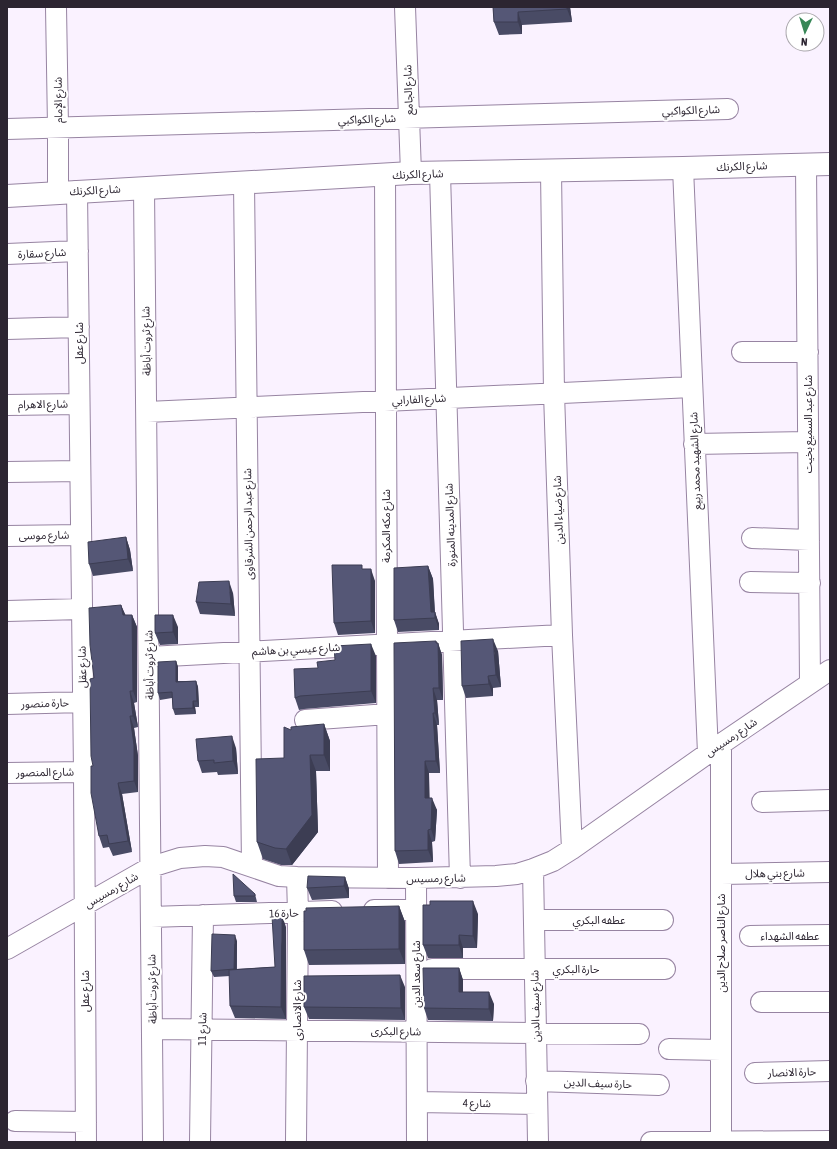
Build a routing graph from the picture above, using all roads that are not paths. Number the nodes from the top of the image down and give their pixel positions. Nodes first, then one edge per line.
1 (56, 7) edge
2 (405, 7) edge
3 (728, 109) dead end
4 (410, 118) junction
5 (58, 127) junction
6 (7, 129) edge
7 (806, 164) junction
8 (830, 164) edge
9 (683, 168) junction
10 (551, 171) junction
11 (411, 173) junction
12 (440, 173) junction
13 (385, 175) junction
14 (244, 183) junction
15 (144, 188) junction
16 (68, 192) junction
17 (7, 196) edge
18 (78, 251) junction
19 (7, 254) edge
20 (78, 327) junction
21 (7, 329) edge
22 (742, 352) dead end
23 (808, 352) junction
24 (692, 387) junction
25 (554, 393) junction
26 (446, 398) junction
27 (386, 401) junction
28 (79, 404) junction
29 (7, 405) edge
30 (247, 407) junction
31 (147, 412) junction
32 (808, 442) junction
33 (694, 444) junction
34 (80, 471) junction
35 (7, 472) edge
36 (80, 535) junction
37 (7, 536) edge
38 (752, 538) dead end
39 (809, 540) junction
40 (750, 582) dead end
41 (810, 583) junction
42 (81, 608) junction
43 (7, 611) edge
44 (562, 635) junction
45 (453, 641) junction
46 (387, 644) junction
47 (250, 652) junction
48 (149, 657) junction
49 (830, 670) edge
50 (810, 684) junction
51 (83, 702) junction
52 (7, 704) edge
53 (388, 714) junction
54 (305, 720) dead end
55 (714, 748) junction
56 (84, 772) junction
57 (7, 773) edge
58 (830, 800) edge
59 (762, 802) dead end
60 (572, 850) junction
61 (252, 866) junction
62 (151, 867) junction
63 (533, 869) junction
64 (830, 872) edge
65 (721, 874) junction
66 (297, 877) junction
67 (388, 878) junction
68 (416, 878) junction
69 (460, 878) junction
70 (84, 906) junction
71 (416, 910) junction
72 (298, 913) junction
73 (203, 916) junction
74 (151, 917) junction
75 (534, 920) junction
76 (664, 920) dead end
77 (830, 935) edge
78 (750, 936) dead end
79 (7, 949) edge
80 (535, 969) junction
81 (665, 969) dead end
82 (411, 973) junction
83 (761, 1002) dead end
84 (830, 1002) edge
85 (152, 1029) junction
86 (202, 1030) junction
87 (297, 1030) junction
88 (417, 1031) junction
89 (536, 1032) junction
90 (639, 1034) dead end
91 (669, 1049) dead end
92 (721, 1050) junction
93 (830, 1071) edge
94 (755, 1073) dead end
95 (536, 1080) junction
96 (659, 1085) dead end
97 (417, 1102) junction
98 (537, 1104) junction
99 (15, 1121) dead end
100 (86, 1122) junction
101 (830, 1141) edge
102 (86, 1142) edge
103 (153, 1142) edge
104 (200, 1142) edge
105 (296, 1142) edge
106 (417, 1142) edge
107 (538, 1142) edge
108 (651, 1142) edge
109 (721, 1142) edge

1 - 5 street, شارع الإمام
2 - 4 street, شارع الجامع
3 - 4 street, شارع الكواكبي
4 - 5 street, شارع الكواكبي
4 - 11 street, شارع الجامع
5 - 6 street, شارع الكواكبي
5 - 16 street, شارع الإمام
7 - 8 street, شارع الكرنك
7 - 9 street, شارع الكرنك
7 - 23 street, شارع عبد السميع بخيت
9 - 10 street, شارع الكرنك
9 - 24 street, شارع الشهيد محمد ربيع
10 - 12 street, شارع الكرنك
10 - 25 street, شارع ضياء الدين
11 - 12 street, شارع الكرنك
11 - 13 street, شارع الكرنك
12 - 26 street, شارع المدينه المنورة
13 - 14 street, شارع الكرنك
13 - 27 street, شارع مكه المكرمة
14 - 15 street, شارع الكرنك
14 - 30 street, شارع عبد الرحمن الشرقاوى
15 - 16 street, شارع الكرنك
15 - 31 street, شارع ثروت أباظة
16 - 17 street, شارع الكرنك
16 - 18 street, شارع عقل
18 - 19 street, شارع سقارة
18 - 20 street, شارع عقل
20 - 21 street
20 - 28 street, شارع عقل
22 - 23 street
23 - 32 street, شارع عبد السميع بخيت
24 - 25 street, شارع الفارابي
24 - 33 street, شارع الشهيد محمد ربيع
25 - 26 street, شارع الفارابي
25 - 44 street, شارع ضياء الدين
26 - 27 street, شارع الفارابي
26 - 45 street, شارع المدينه المنورة
27 - 30 street, شارع الفارابي
27 - 46 street, شارع مكه المكرمة
28 - 29 street, شارع الاهرام
28 - 34 street, شارع عقل
30 - 31 street, شارع الفارابي
30 - 47 street, شارع عبد الرحمن الشرقاوى
31 - 48 street, شارع ثروت أباظة
32 - 33 street
32 - 39 street, شارع عبد السميع بخيت
33 - 55 street, شارع الشهيد محمد ربيع
34 - 35 street
34 - 36 street, شارع عقل
36 - 37 street, شارع موسى
36 - 42 street, شارع عقل
38 - 39 street
39 - 41 street, شارع عبد السميع بخيت
40 - 41 street
41 - 50 street, شارع عبد السميع بخيت
42 - 43 street
42 - 51 street, شارع عقل
44 - 45 street, شارع عيسي بن هاشم
44 - 60 street, شارع ضياء الدين
45 - 46 street, شارع عيسي بن هاشم
45 - 69 street, شارع المدينه المنورة
46 - 47 street, شارع عيسي بن هاشم
46 - 53 street, شارع مكه المكرمة
47 - 48 street, شارع عيسي بن هاشم
47 - 61 street, شارع عبد الرحمن الشرقاوى
48 - 62 street, شارع ثروت أباظة
49 - 50 street, شارع رمسيس
50 - 55 street, شارع رمسيس
51 - 52 street, حارة منصور
51 - 56 street, شارع عقل
53 - 54 street
53 - 67 street, شارع مكه المكرمة
55 - 60 street, شارع رمسيس
55 - 65 street, شارع الناصر صلاح الدين
56 - 57 street, شارع المنصور
56 - 70 street, شارع عقل
58 - 59 street
60 - 63 street, شارع رمسيس
61 - 62 street, شارع رمسيس
61 - 66 street, شارع رمسيس
62 - 70 street, شارع رمسيس
62 - 74 street, شارع ثروت أباظة
63 - 69 street, شارع رمسيس
63 - 75 street, شارع سيف الدين
64 - 65 street, شارع بني هلال
65 - 92 street, شارع الناصر صلاح الدين
66 - 67 street, شارع رمسيس
66 - 72 street, شارع الانصارى
67 - 68 street, شارع رمسيس
68 - 69 street, شارع رمسيس
68 - 71 street, شارع سعد الدين
70 - 79 street, شارع رمسيس
70 - 100 street, شارع عقل
71 - 72 street, حارة 16
71 - 82 street, شارع سعد الدين
72 - 73 street, حارة 16
72 - 87 street, شارع الانصارى
73 - 74 street, حارة 16
73 - 86 street, شارع 11
74 - 85 street, شارع ثروت أباظة
75 - 76 street, عطفه البكري
75 - 80 street, شارع سيف الدين
77 - 78 street, عطفه الشهداء
80 - 81 street, حارة البكري
80 - 82 street, حارة البكري
80 - 89 street, شارع سيف الدين
82 - 88 street, شارع سعد الدين
83 - 84 street
85 - 86 street, شارع البكرى
85 - 103 street, شارع ثروت أباظة
86 - 87 street, شارع البكرى
86 - 104 street, شارع 11
87 - 88 street, شارع البكرى
87 - 105 street, شارع الانصارى
88 - 89 street, شارع البكرى
88 - 97 street, شارع سعد الدين
89 - 90 street, شارع البكرى
89 - 95 street, شارع سيف الدين
91 - 92 street
92 - 109 street, شارع الناصر صلاح الدين
93 - 94 street, حارة الانصار
95 - 96 street, حارة سيف الدين
95 - 98 street, شارع سيف الدين
97 - 98 street, شارع 4
97 - 106 street, شارع سعد الدين
98 - 107 street, شارع سيف الدين
99 - 100 street
100 - 102 street, شارع عقل
101 - 109 street
108 - 109 street

